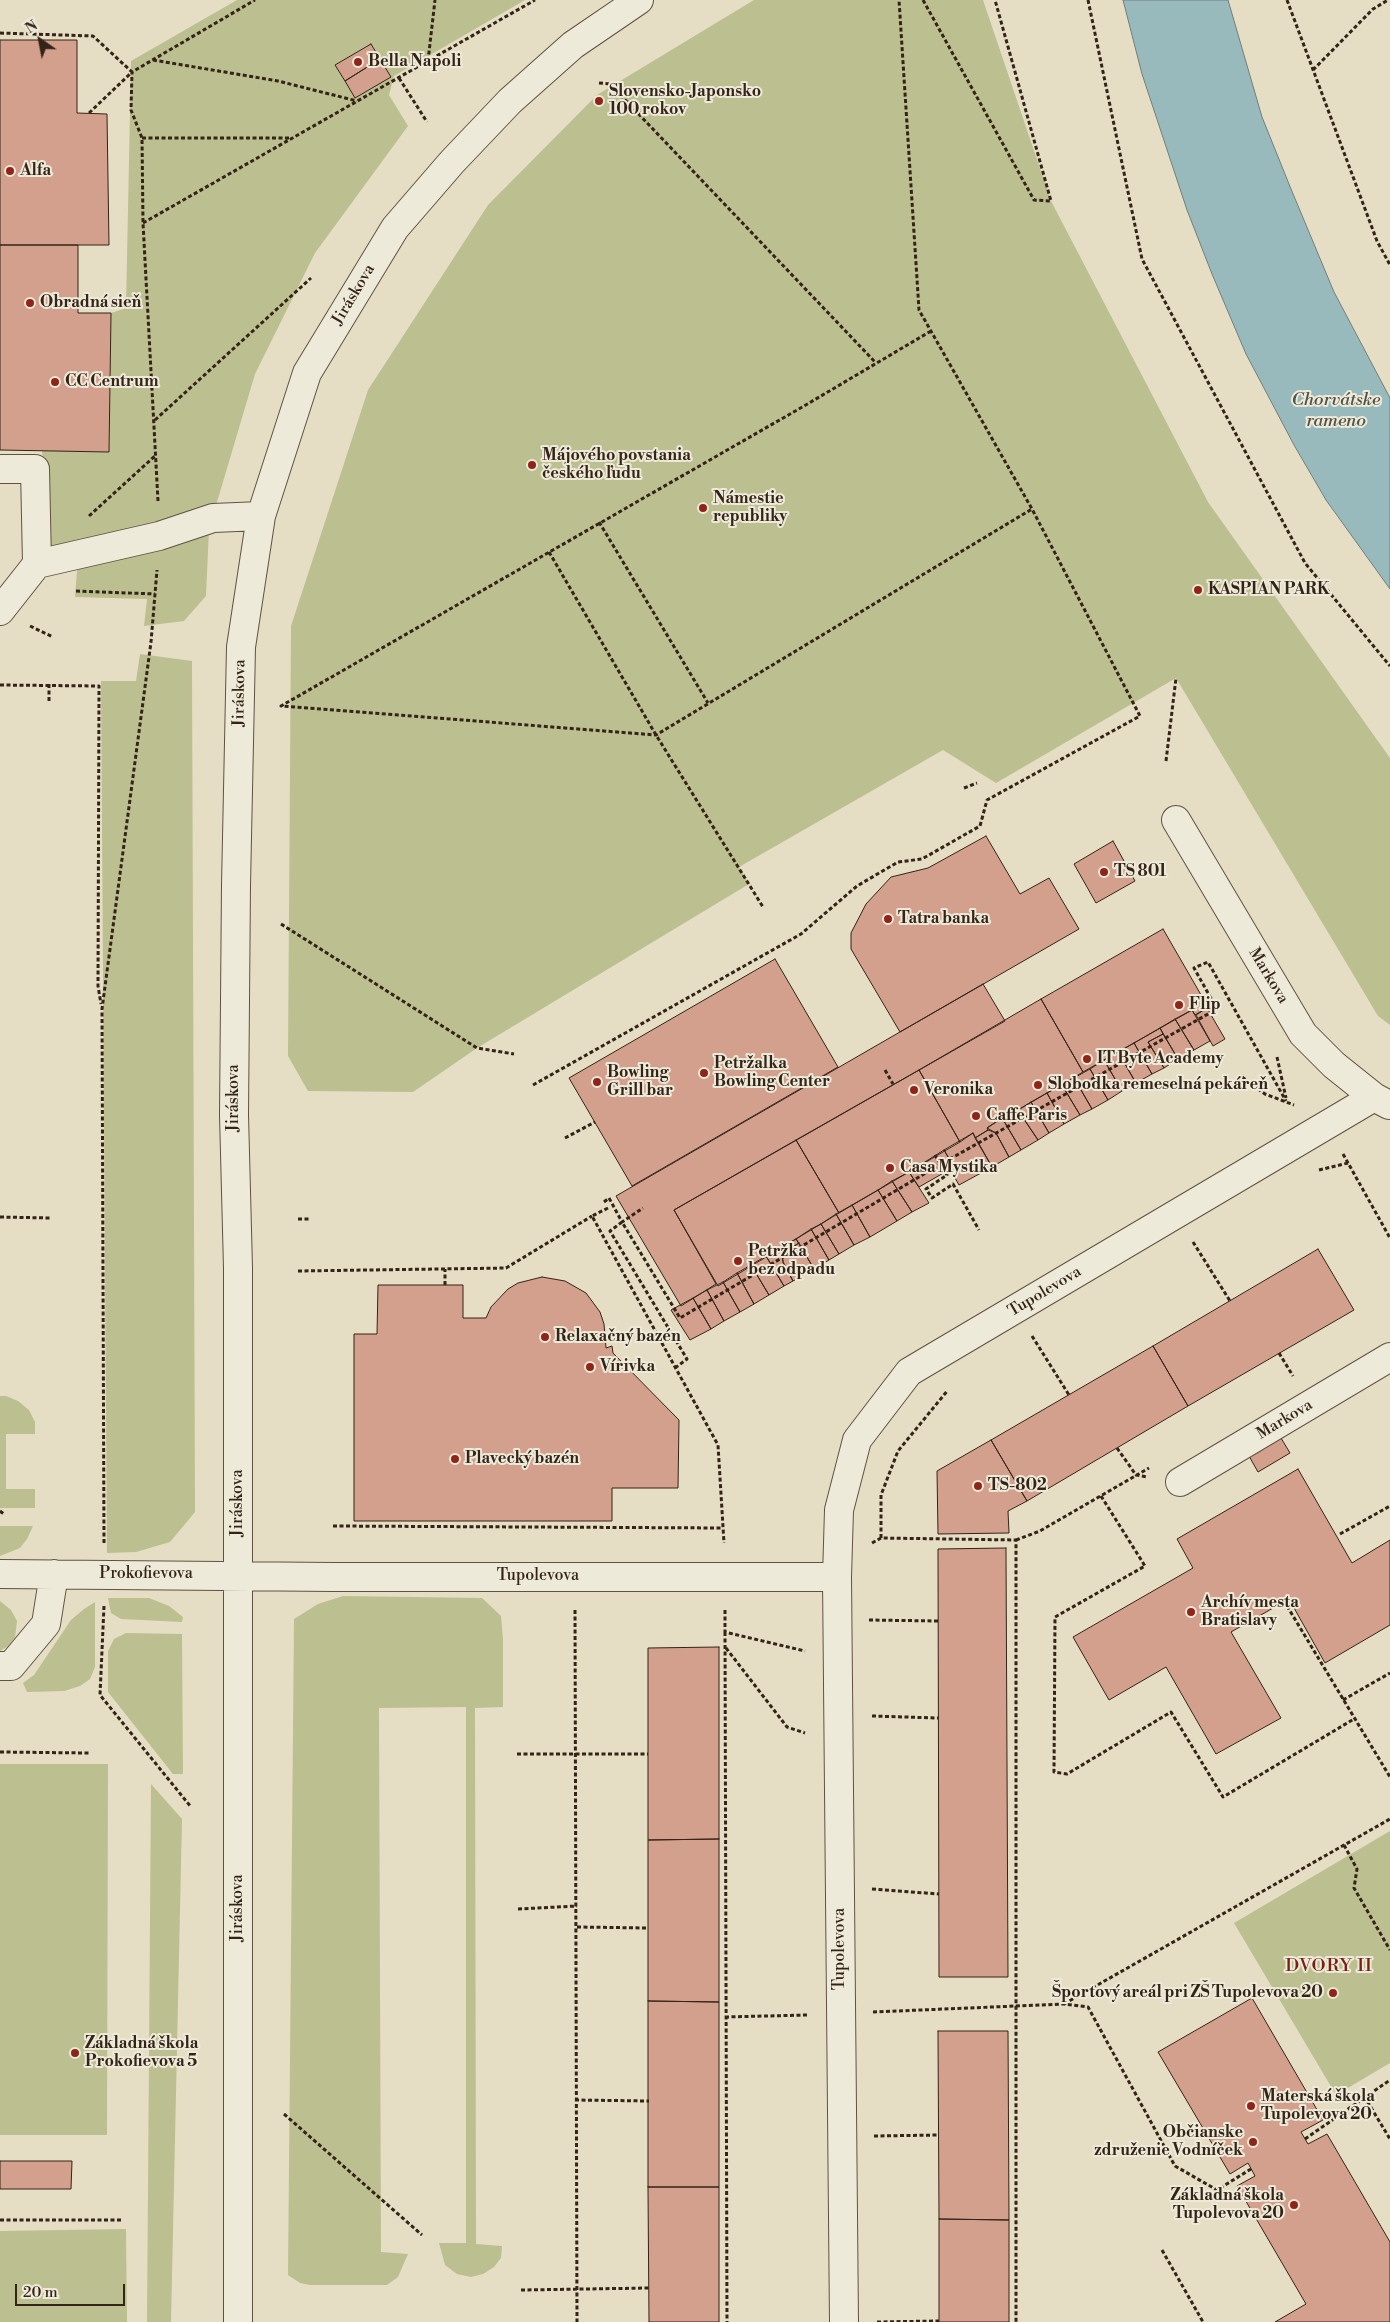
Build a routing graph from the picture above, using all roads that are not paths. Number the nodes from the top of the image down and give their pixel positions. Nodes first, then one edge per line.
1 (628, 3) edge
2 (0, 469) edge
3 (261, 516) junction
4 (37, 564) junction
5 (0, 611) edge
6 (1176, 820) dead end
7 (1382, 1102) edge
8 (1390, 1357) edge
9 (1180, 1482) road end
10 (0, 1574) edge
11 (54, 1574) junction
12 (238, 1575) junction
13 (837, 1577) junction
14 (0, 1666) edge
15 (238, 2322) edge
16 (844, 2322) edge

1 - 3 street, Jiráskova
2 - 4 street
3 - 4 street
3 - 12 street, Jiráskova
4 - 5 street
6 - 7 street, Markova
7 - 13 street, Tupolevova
8 - 9 street, Markova
10 - 11 street, Prokofievova
11 - 12 street, Prokofievova
11 - 14 street
12 - 13 street, Tupolevova
12 - 15 street, Jiráskova
13 - 16 street, Tupolevova

